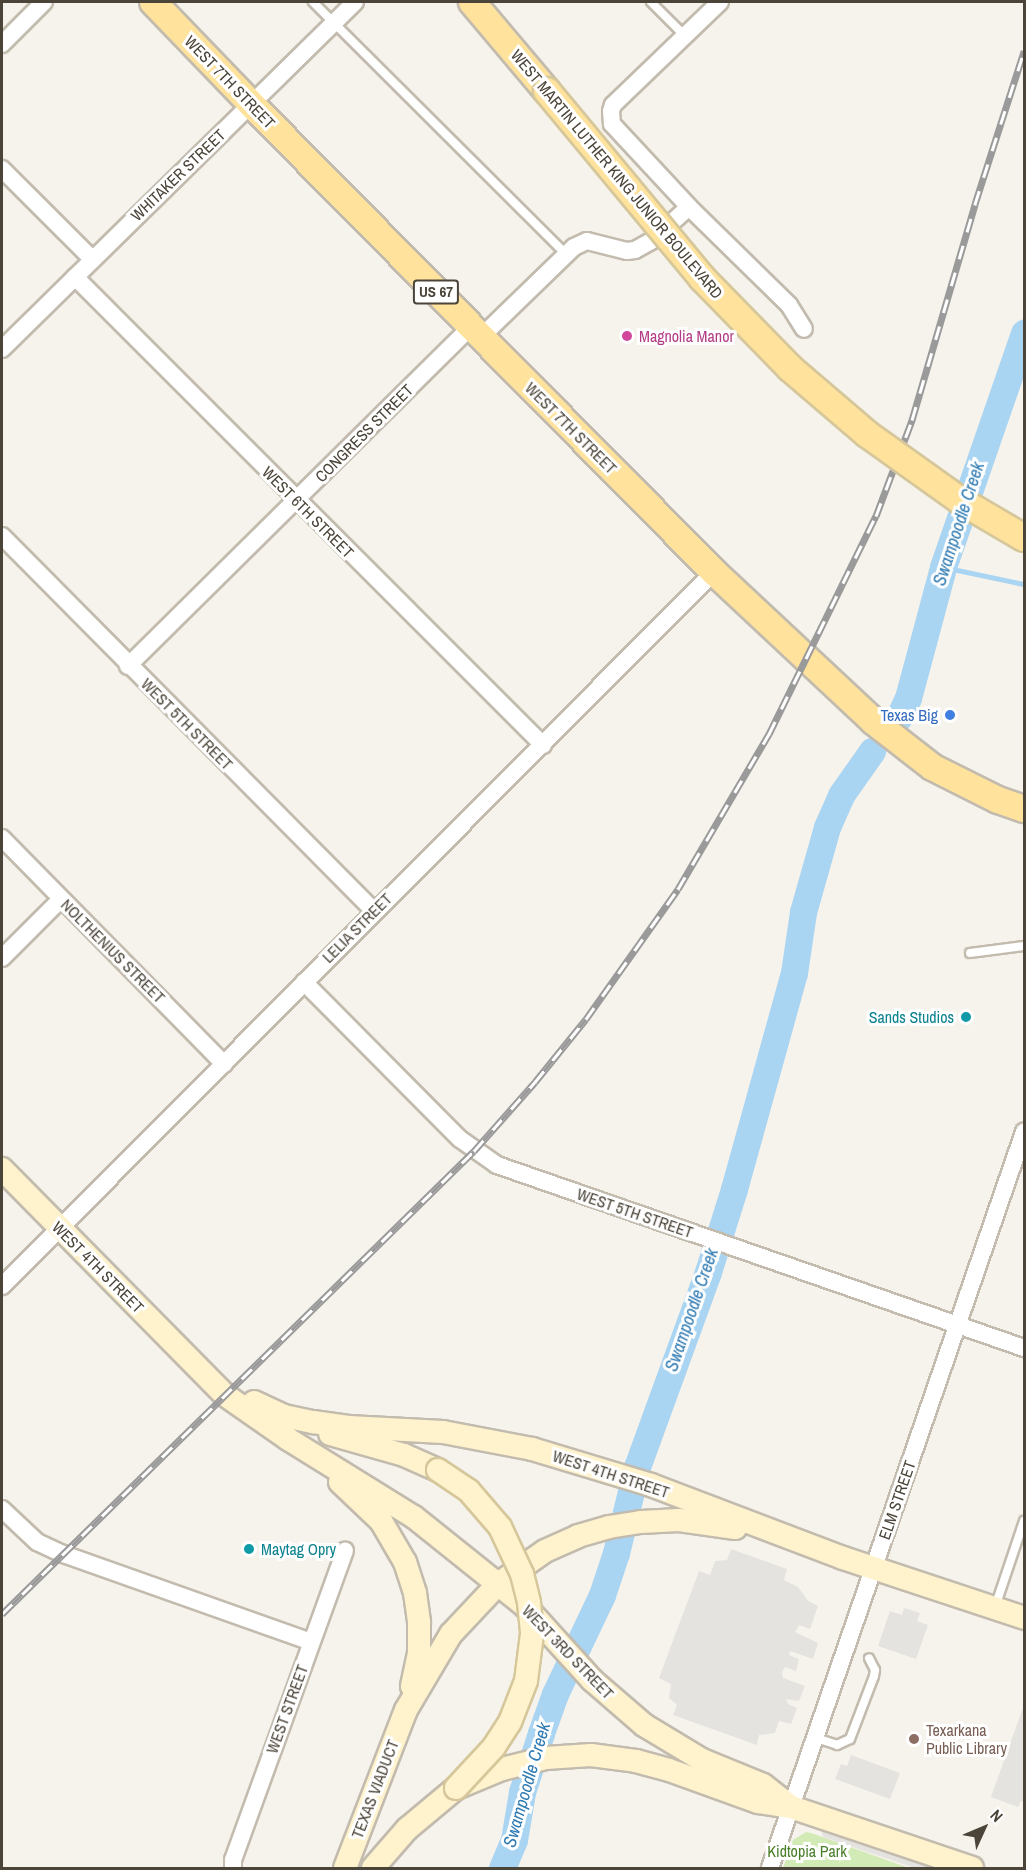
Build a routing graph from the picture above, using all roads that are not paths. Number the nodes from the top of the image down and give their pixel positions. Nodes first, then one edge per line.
1 (44, 2) edge
2 (153, 2) edge
3 (313, 2) edge
4 (355, 2) edge
5 (472, 2) edge
6 (651, 2) edge
7 (720, 2) edge
8 (334, 22) junction
9 (685, 36) junction
10 (2, 44) edge
11 (250, 104) junction
12 (2, 170) edge
13 (689, 207) junction
14 (565, 253) junction
15 (92, 259) junction
16 (75, 277) junction
17 (804, 329) dead end
18 (476, 332) junction
19 (2, 349) edge
20 (296, 500) junction
21 (2, 536) edge
22 (1024, 538) edge
23 (714, 572) junction
24 (128, 666) junction
25 (543, 745) junction
26 (1024, 809) edge
27 (2, 838) edge
28 (61, 899) junction
29 (374, 911) junction
30 (1024, 946) edge
31 (970, 953) dead end
32 (2, 958) edge
33 (304, 982) junction
34 (224, 1064) junction
35 (1024, 1132) edge
36 (2, 1169) edge
37 (60, 1230) junction
38 (2, 1286) edge
39 (958, 1326) junction
40 (1024, 1348) edge
41 (195, 1364) junction
42 (225, 1395) joint
43 (284, 1416) junction
44 (288, 1439) junction
45 (2, 1509) edge
46 (1024, 1521) edge
47 (793, 1538) junction
48 (345, 1551) dead end
49 (874, 1566) junction
50 (498, 1584) junction
51 (995, 1607) junction
52 (1024, 1618) edge
53 (310, 1642) junction
54 (869, 1658) dead end
55 (406, 1710) junction
56 (816, 1738) junction
57 (456, 1788) junction
58 (791, 1807) junction
59 (376, 1863) edge
60 (233, 1869) edge
61 (345, 1869) edge
62 (770, 1869) edge
63 (972, 1869) edge

1 - 10 street
2 - 11 main road, WEST 7TH STREET / US 67
3 - 8 lane
4 - 8 street, WHITAKER STREET
5 - 22 main road, WEST MARTIN LUTHER KING JUNIOR BOULEVARD, bridge
6 - 9 lane
7 - 9 street
8 - 11 street, WHITAKER STREET
8 - 14 lane
9 - 13 street
11 - 15 street, WHITAKER STREET
11 - 18 main road, WEST 7TH STREET / US 67
12 - 15 street
13 - 14 street, CONGRESS STREET
13 - 17 street
14 - 18 street, CONGRESS STREET
15 - 16 street, WHITAKER STREET
16 - 19 street, WHITAKER STREET
16 - 20 street, WEST 6TH STREET
18 - 20 street, CONGRESS STREET
18 - 23 main road, WEST 7TH STREET / US 67
20 - 24 street, CONGRESS STREET
20 - 25 street, WEST 6TH STREET
21 - 24 street, WEST 5TH STREET
23 - 25 street, LELIA STREET
23 - 26 main road, WEST 7TH STREET / US 67
24 - 29 street, WEST 5TH STREET
25 - 29 street, LELIA STREET
27 - 28 street, NOLTHENIUS STREET
28 - 32 street
28 - 34 street, NOLTHENIUS STREET
29 - 33 street, LELIA STREET
30 - 31 lane
33 - 34 street, LELIA STREET
33 - 39 street, WEST 5TH STREET
34 - 37 street, LELIA STREET
35 - 39 street, ELM STREET
36 - 37 main road, WEST 4TH STREET
37 - 38 street, LELIA STREET
37 - 41 main road, WEST 4TH STREET
39 - 40 street, WEST 5TH STREET
39 - 49 street, ELM STREET
41 - 42 main road, WEST 4TH STREET
41 - 43 main road, WEST 4TH STREET
42 - 44 main road, WEST 3RD STREET
43 - 47 main road, WEST 4TH STREET
43 - 57 main road, bridge
44 - 50 main road, WEST 3RD STREET
44 - 55 main road
45 - 53 street
46 - 51 lane
47 - 49 main road, WEST 4TH STREET
47 - 50 main road
48 - 53 street, WEST STREET
49 - 51 main road, WEST 4TH STREET
49 - 56 street, ELM STREET
50 - 55 main road
50 - 58 main road, WEST 3RD STREET
51 - 52 main road, WEST 4TH STREET
53 - 60 street, WEST STREET
54 - 56 lane
55 - 61 main road, TEXAS VIADUCT
56 - 58 street, ELM STREET
57 - 58 main road
57 - 59 main road, TEXAS VIADUCT
58 - 62 street, ELM STREET
58 - 63 main road, WEST 3RD STREET

